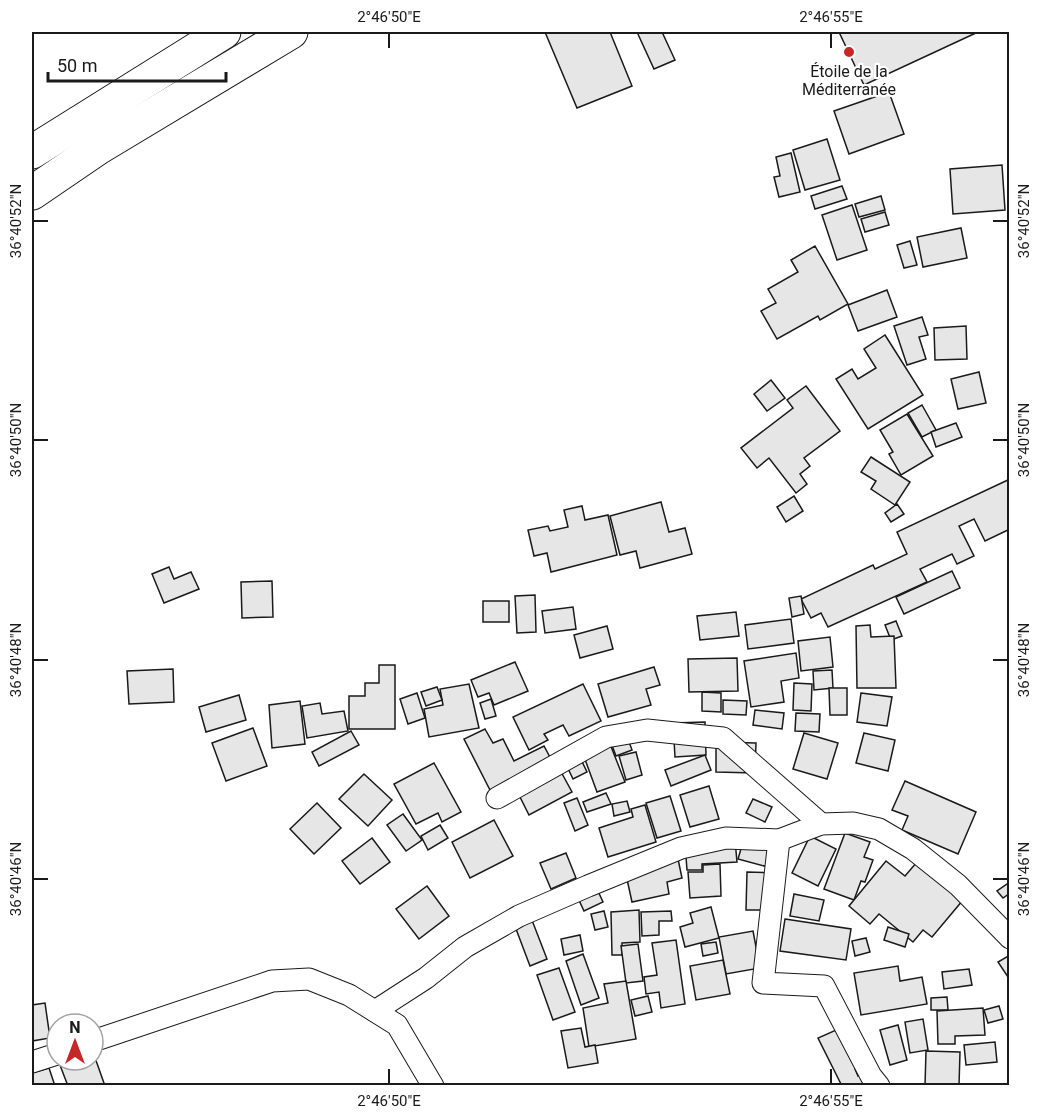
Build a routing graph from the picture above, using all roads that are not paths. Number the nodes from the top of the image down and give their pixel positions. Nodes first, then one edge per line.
1 (224, 32) edge
2 (291, 32) edge
3 (32, 152) edge
4 (32, 193) edge
5 (497, 798) dead end
6 (820, 824) junction
7 (779, 840) junction
8 (1010, 938) edge
9 (375, 1011) junction
10 (105, 1037) edge
11 (433, 1086) edge
12 (879, 1086) edge

1 - 3 highway
2 - 4 highway
5 - 6 street
6 - 7 street
6 - 8 street
7 - 9 street
7 - 12 street
9 - 10 street
9 - 11 street

